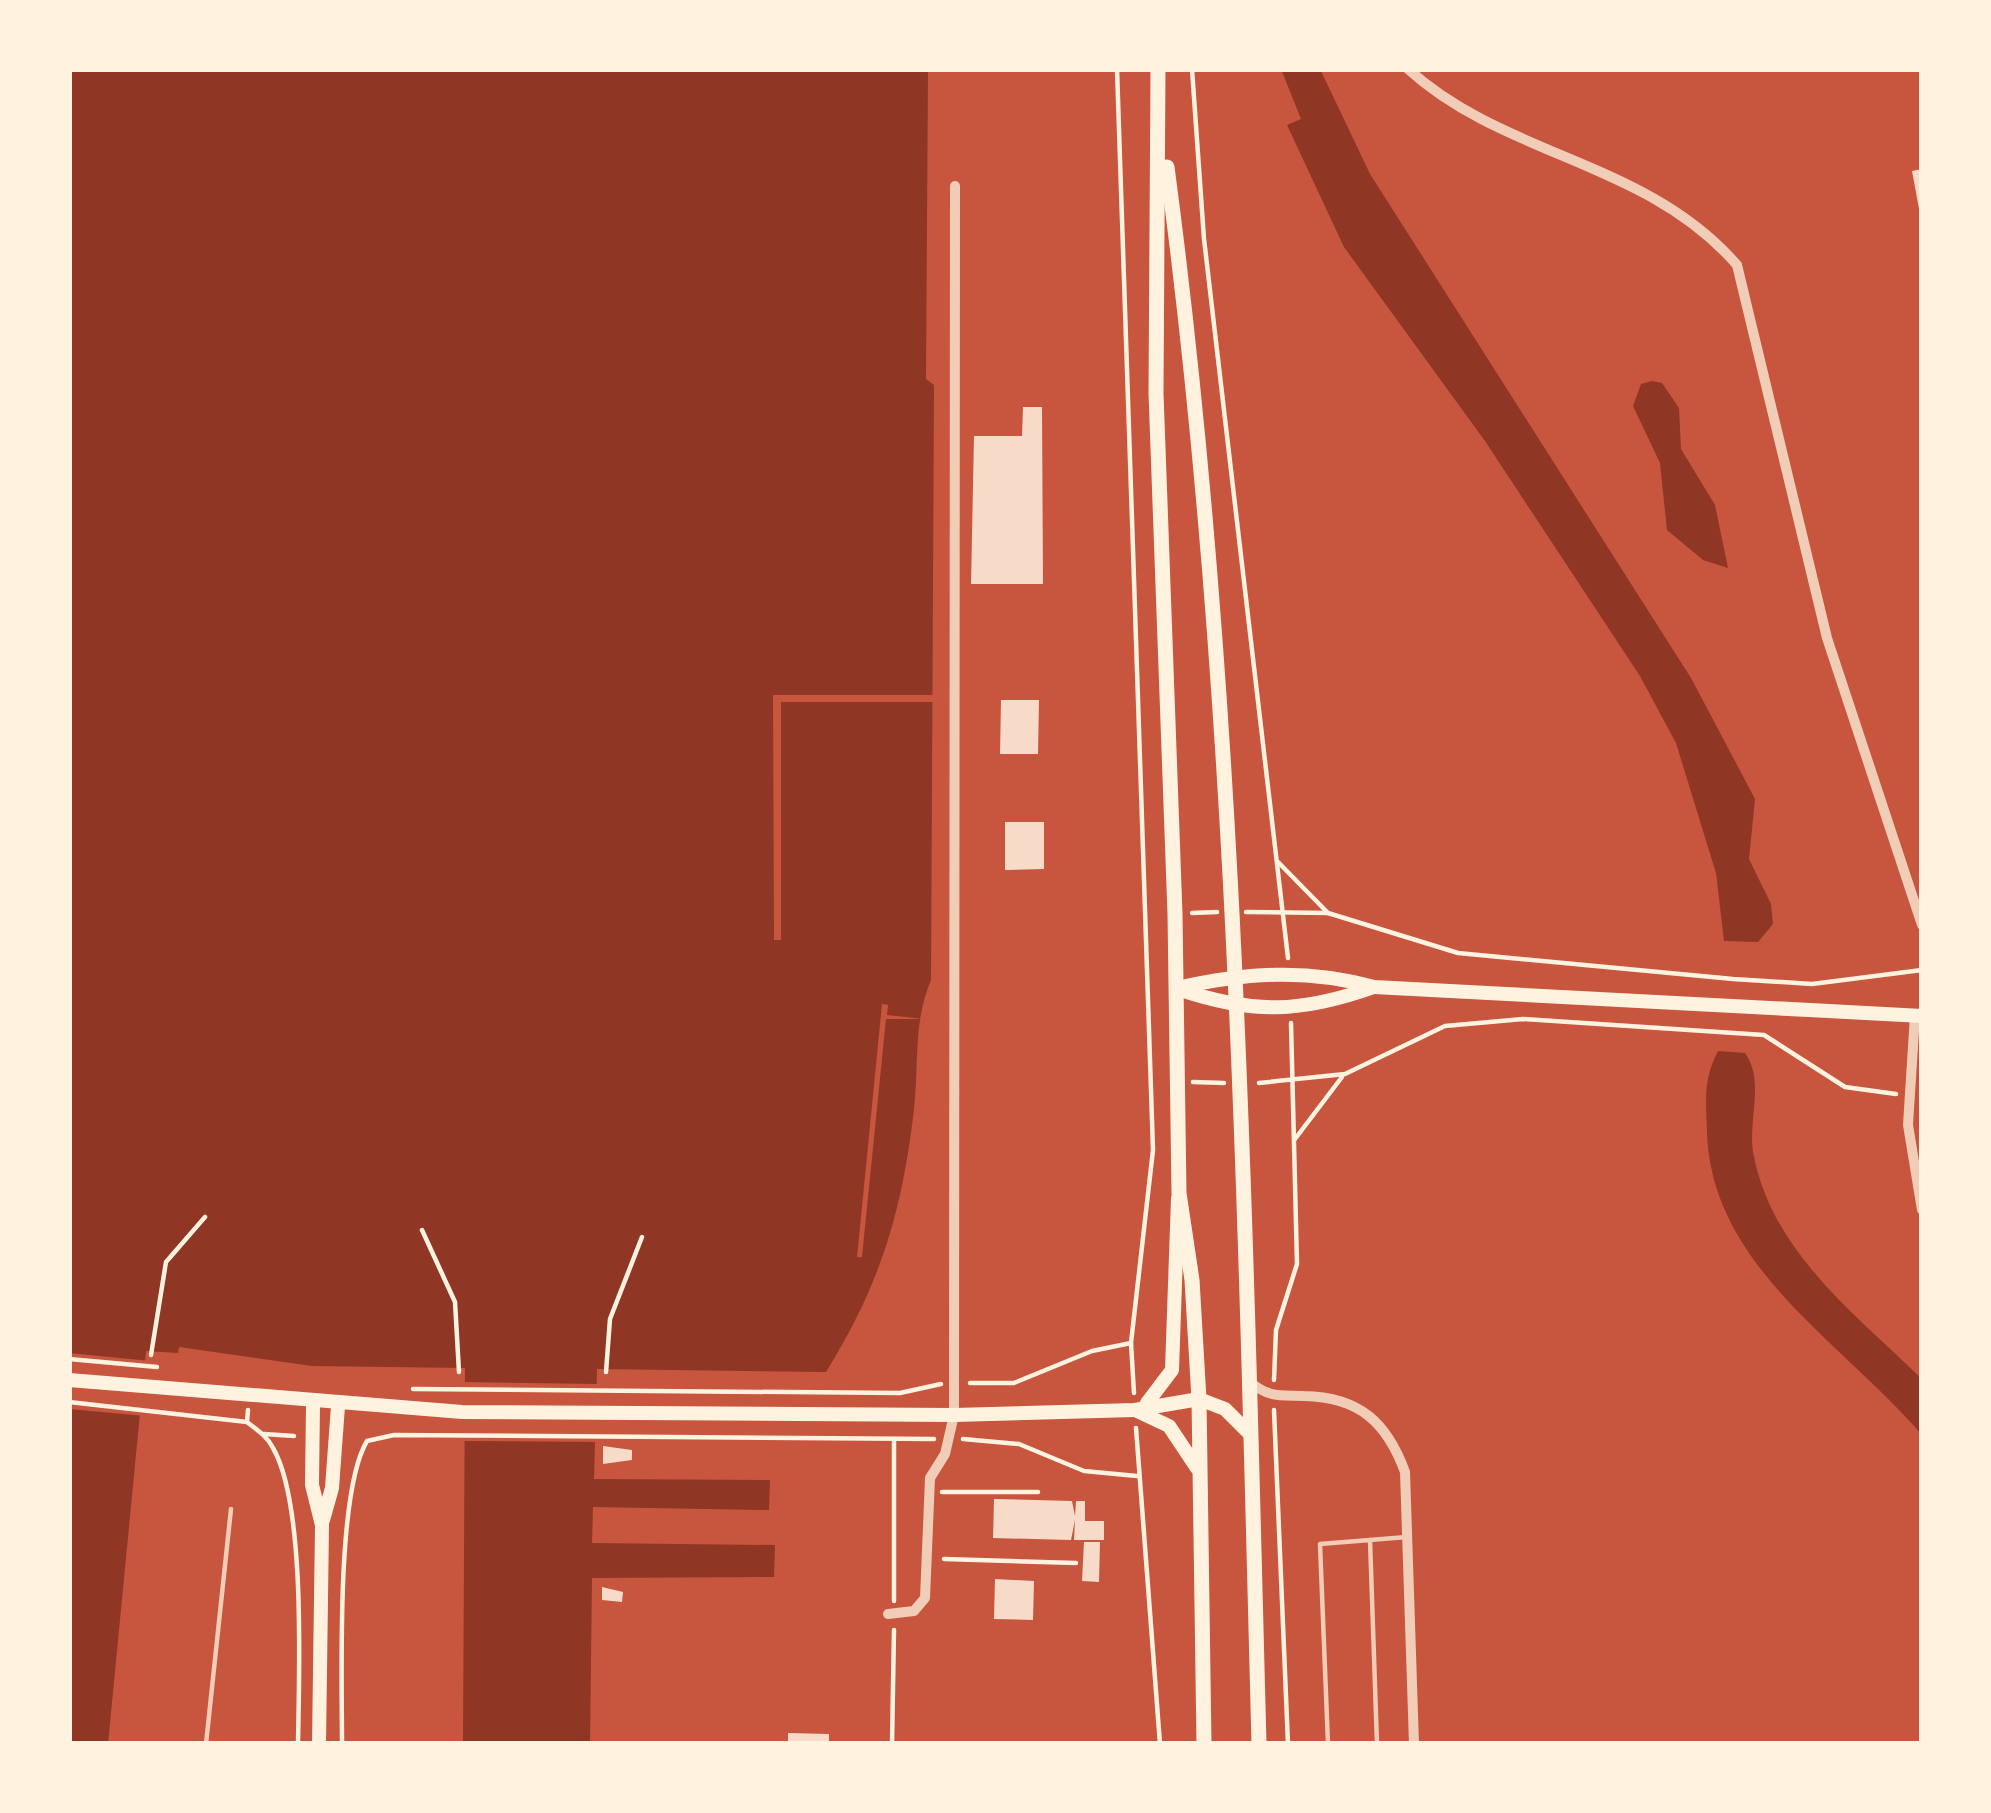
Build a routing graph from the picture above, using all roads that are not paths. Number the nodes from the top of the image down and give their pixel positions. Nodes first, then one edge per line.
1 (1158, 69) edge
2 (1408, 69) edge
3 (1160, 112) junction
4 (955, 186) dead end
5 (1922, 925) edge
6 (1238, 975) junction
7 (1374, 987) junction
8 (1177, 988) junction
9 (1237, 1008) junction
10 (1919, 1015) edge
11 (1179, 1193) junction
12 (1922, 1210) edge
13 (69, 1380) edge
14 (1247, 1380) junction
15 (1199, 1399) junction
16 (313, 1404) junction
17 (338, 1406) junction
18 (1141, 1407) junction
19 (954, 1415) junction
20 (1249, 1433) junction
21 (1197, 1468) junction
22 (231, 1508) dead end
23 (322, 1525) junction
24 (1407, 1538) junction
25 (1370, 1540) junction
26 (891, 1614) road end
27 (206, 1744) edge
28 (319, 1744) edge
29 (1204, 1744) edge
30 (1259, 1744) edge
31 (1328, 1744) edge
32 (1377, 1744) edge
33 (1414, 1744) edge

1 - 3 main road
2 - 5 street
3 - 6 main road
3 - 8 main road
4 - 19 street
6 - 7 main road
6 - 8 main road
6 - 9 main road
7 - 9 main road
7 - 10 main road
8 - 9 main road
8 - 11 main road
9 - 14 main road
10 - 12 street
11 - 15 main road
11 - 18 main road
13 - 16 main road
14 - 20 main road
14 - 24 street
15 - 18 main road
15 - 20 main road
15 - 21 main road
16 - 17 main road
16 - 23 main road
17 - 19 main road
17 - 23 main road
18 - 19 main road
18 - 21 main road
19 - 26 street
20 - 30 main road
21 - 29 main road
22 - 27 lane
23 - 28 main road
24 - 25 lane
24 - 33 street
25 - 31 lane
25 - 32 lane

